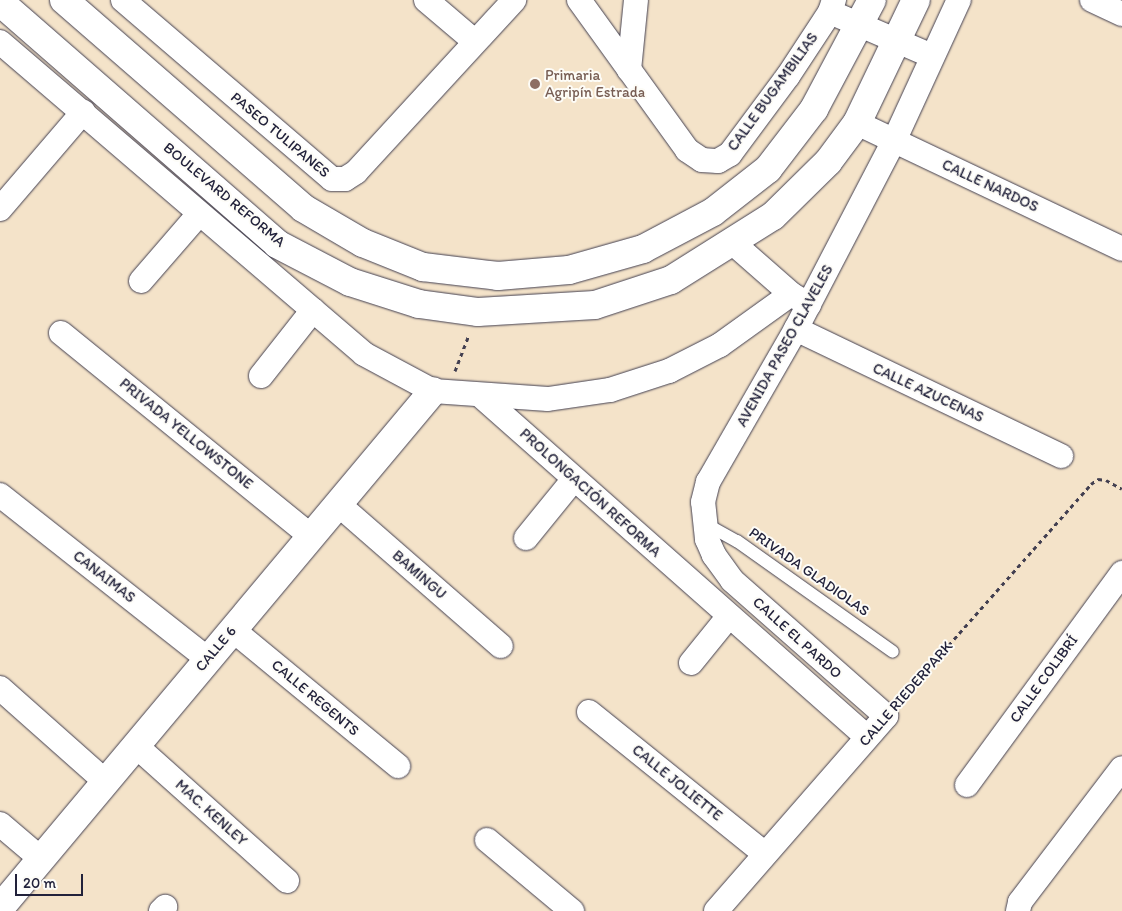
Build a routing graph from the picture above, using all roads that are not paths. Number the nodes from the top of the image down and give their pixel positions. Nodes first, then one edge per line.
1 (64, 0) edge
2 (123, 0) edge
3 (426, 0) edge
4 (514, 0) edge
5 (580, 0) edge
6 (636, 0) edge
7 (872, 0) edge
8 (916, 0) edge
9 (959, 0) edge
10 (1092, 0) edge
11 (0, 2) edge
12 (832, 6) edge
13 (1122, 14) edge
14 (859, 27) junction
15 (474, 40) junction
16 (0, 42) edge
17 (896, 43) junction
18 (932, 56) junction
19 (629, 70) junction
20 (83, 112) junction
21 (857, 123) junction
22 (894, 141) junction
23 (0, 209) edge
24 (199, 214) junction
25 (733, 243) junction
26 (1122, 248) edge
27 (141, 281) dead end
28 (799, 299) junction
29 (313, 310) junction
30 (796, 329) junction
31 (61, 333) dead end
32 (261, 376) dead end
33 (440, 392) junction
34 (480, 395) junction
35 (1061, 456) dead end
36 (574, 479) junction
37 (0, 495) edge
38 (338, 504) junction
39 (704, 523) junction
40 (311, 536) junction
41 (526, 538) dead end
42 (714, 555) joint
43 (1122, 573) edge
44 (701, 592) joint
45 (728, 616) junction
46 (233, 630) junction
47 (501, 646) dead end
48 (893, 652) dead end
49 (208, 659) junction
50 (691, 663) dead end
51 (0, 688) edge
52 (589, 712) dead end
53 (886, 716) joint
54 (867, 737) junction
55 (136, 746) junction
56 (398, 766) dead end
57 (1122, 768) edge
58 (106, 782) junction
59 (967, 785) dead end
60 (0, 824) edge
61 (487, 840) dead end
62 (764, 854) junction
63 (40, 858) junction
64 (287, 881) dead end
65 (0, 908) edge
66 (572, 911) edge
67 (716, 911) edge
68 (1018, 911) edge

1 - 14 main road
2 - 15 street, PASEO TULIPANES
3 - 15 street
4 - 15 street, PASEO TULIPANES
5 - 19 street, CALLE BUGAMBILIAS
6 - 19 street
7 - 14 main road
8 - 17 main road, BOULEVARD REFORMA
9 - 18 street, AVENIDA PASEO CLAVELES
10 - 13 street
11 - 25 main road, BOULEVARD REFORMA
12 - 14 street
12 - 19 street, CALLE BUGAMBILIAS
14 - 17 street
16 - 20 street
17 - 18 street
17 - 21 main road, BOULEVARD REFORMA
18 - 22 street, AVENIDA PASEO CLAVELES
20 - 23 street
20 - 24 street
21 - 22 street, CALLE NARDOS
21 - 25 main road, BOULEVARD REFORMA
22 - 26 street, CALLE NARDOS
22 - 28 street, AVENIDA PASEO CLAVELES
24 - 27 street
24 - 29 street
25 - 28 street
28 - 30 street, AVENIDA PASEO CLAVELES
28 - 34 street
29 - 32 street
29 - 33 street
30 - 35 street, CALLE AZUCENAS
30 - 39 street, AVENIDA PASEO CLAVELES
31 - 40 street, PRIVADA YELLOWSTONE
33 - 34 street
33 - 38 main road, CALLE 6
34 - 36 street, PROLONGACIÓN REFORMA
36 - 41 street
36 - 44 street, PROLONGACIÓN REFORMA
37 - 49 street, CANAIMAS
38 - 40 main road, CALLE 6
38 - 47 street, BAMINGU
39 - 42 street, AVENIDA PASEO CLAVELES
39 - 48 lane, PRIVADA GLADIOLAS
40 - 46 main road, CALLE 6
42 - 53 street, CALLE EL PARDO
43 - 59 street, CALLE COLIBRÍ
44 - 45 street, CALLE EL PARDO
45 - 50 street
45 - 54 street, CALLE EL PARDO
46 - 49 main road, CALLE 6
46 - 56 street, CALLE REGENTS
49 - 55 main road, CALLE 6
51 - 58 street
52 - 62 street, CALLE JOLIETTE
53 - 54 street, CALLE RIEDERPARK
54 - 62 street, CALLE RIEDERPARK
55 - 58 main road, CALLE 6
55 - 64 street, MAC. KENLEY
57 - 68 street
58 - 63 main road, CALLE 6
60 - 63 street
61 - 66 street
62 - 67 street, CALLE RIEDERPARK
63 - 65 main road, CALLE 6

